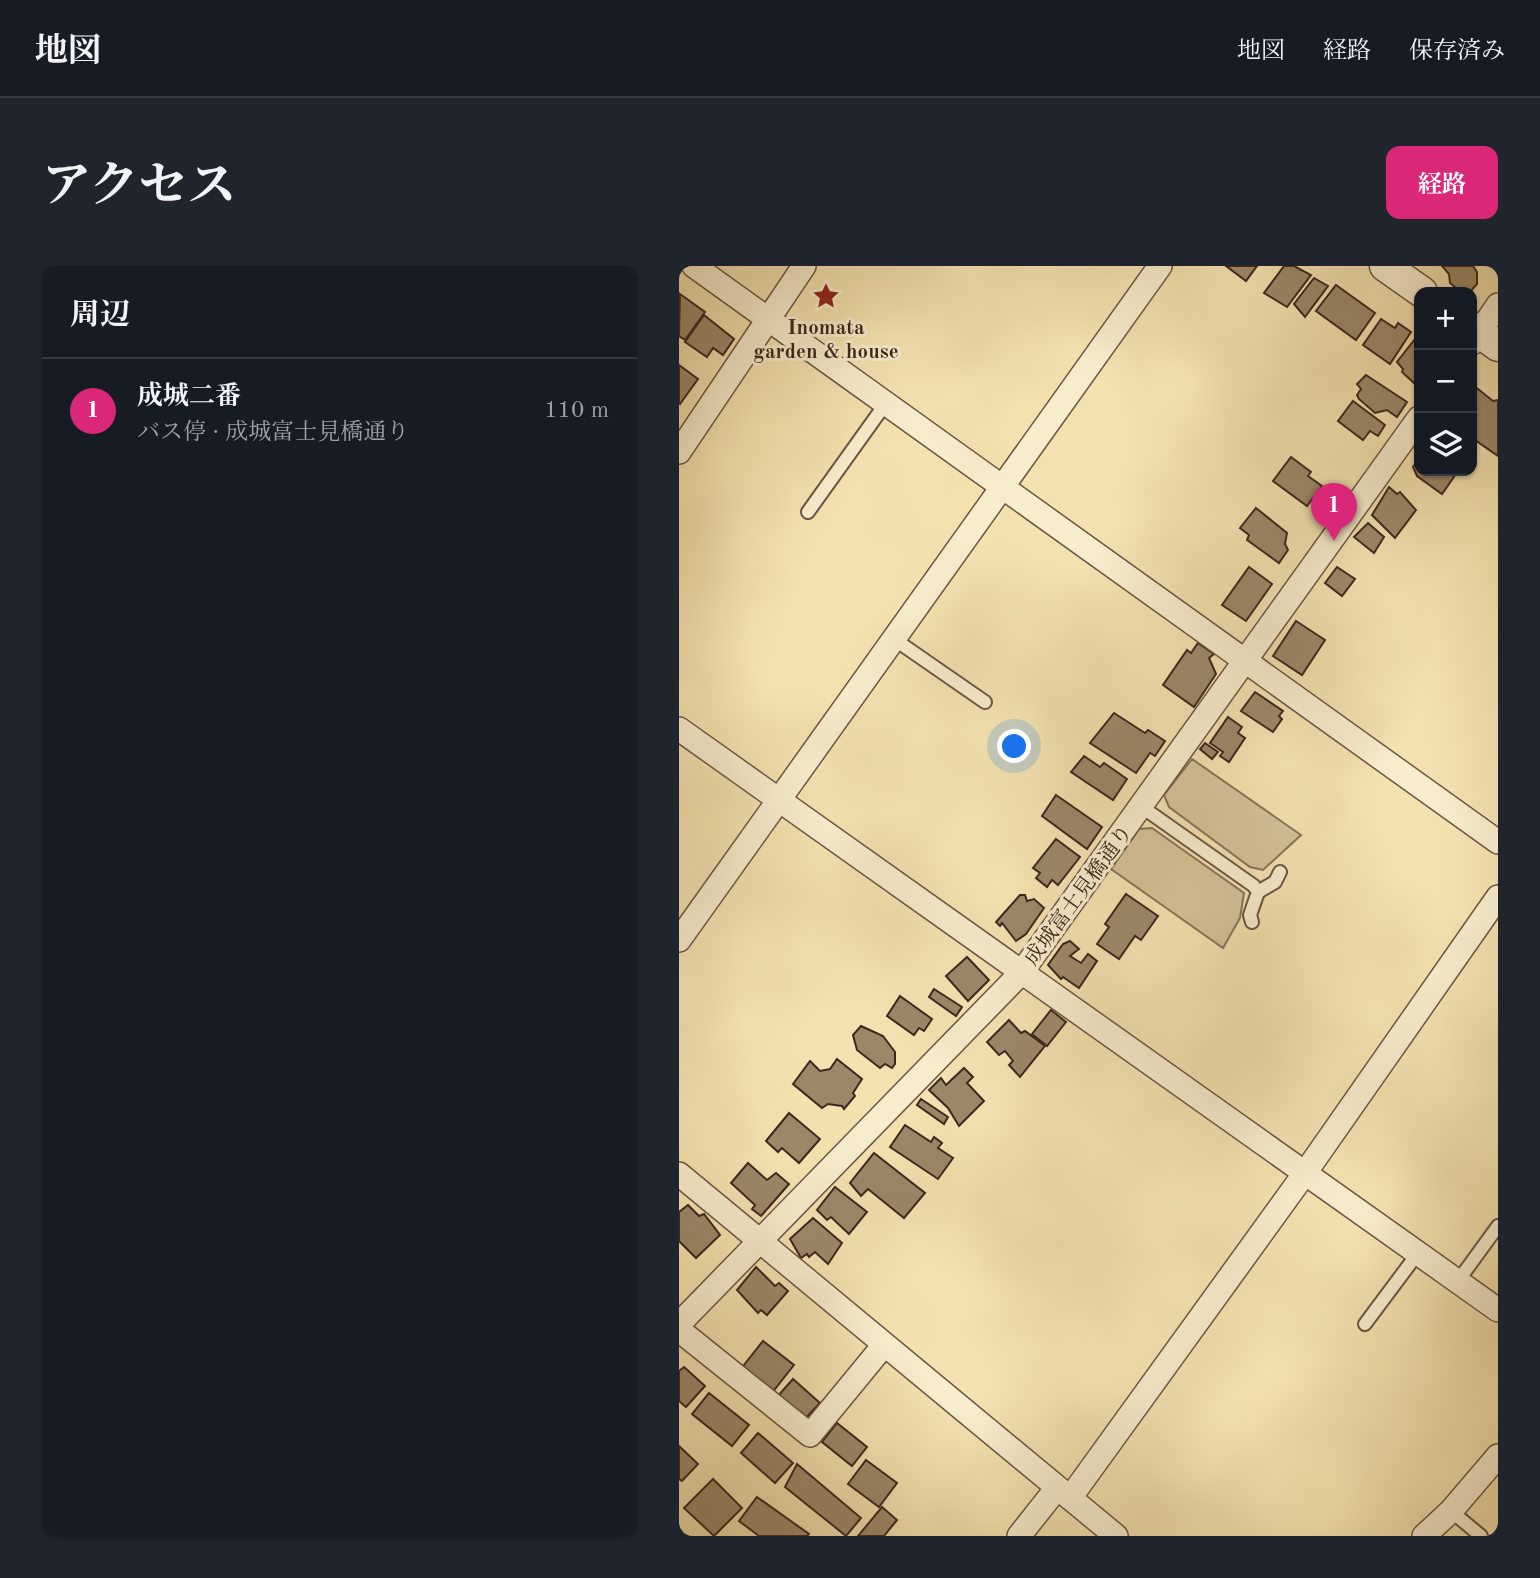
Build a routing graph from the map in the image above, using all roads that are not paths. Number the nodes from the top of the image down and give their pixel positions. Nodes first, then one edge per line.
1 (694, 266) edge
2 (804, 266) edge
3 (1160, 266) edge
4 (1385, 266) edge
5 (1415, 287) edge
6 (1498, 305) edge
7 (769, 319) junction
8 (1480, 337) edge
9 (885, 403) junction
10 (1414, 425) edge
11 (679, 452) edge
12 (1003, 487) junction
13 (809, 512) dead end
14 (894, 639) junction
15 (1245, 662) junction
16 (985, 702) dead end
17 (679, 729) edge
18 (779, 801) junction
19 (1142, 807) junction
20 (1498, 842) edge
21 (1280, 872) dead end
22 (1258, 892) junction
23 (1498, 897) edge
24 (1251, 922) dead end
25 (679, 940) edge
26 (1021, 973) junction
27 (1305, 1173) junction
28 (679, 1174) edge
29 (1498, 1226) edge
30 (760, 1242) junction
31 (1418, 1253) junction
32 (1458, 1281) junction
33 (1498, 1310) edge
34 (679, 1324) edge
35 (1365, 1324) dead end
36 (679, 1330) edge
37 (884, 1345) junction
38 (1498, 1456) edge
39 (1064, 1493) junction
40 (1451, 1511) junction
41 (1019, 1536) edge
42 (1116, 1536) edge
43 (1425, 1536) edge
44 (1481, 1536) edge

1 - 7 street
2 - 7 street
3 - 12 street
4 - 5 street
6 - 8 street
7 - 9 street
7 - 11 street
9 - 12 street
9 - 13 lane
10 - 15 street, 成城富士見橋通り
12 - 14 street
12 - 15 street
14 - 16 lane
14 - 18 street
15 - 19 street, 成城富士見橋通り
15 - 20 street
17 - 18 street
18 - 25 street
18 - 26 street
19 - 22 lane
19 - 26 street, 成城富士見橋通り
21 - 22 lane
22 - 24 lane
23 - 27 street
26 - 27 street
26 - 30 street, 成城富士見橋通り
27 - 31 street
27 - 39 street
28 - 30 street
29 - 32 lane
30 - 34 street, 成城富士見橋通り
30 - 37 street
31 - 32 street
31 - 35 lane
32 - 33 street
36 - 37 street
37 - 39 street
38 - 40 street
39 - 41 street
39 - 42 street
40 - 43 street
40 - 44 lane

